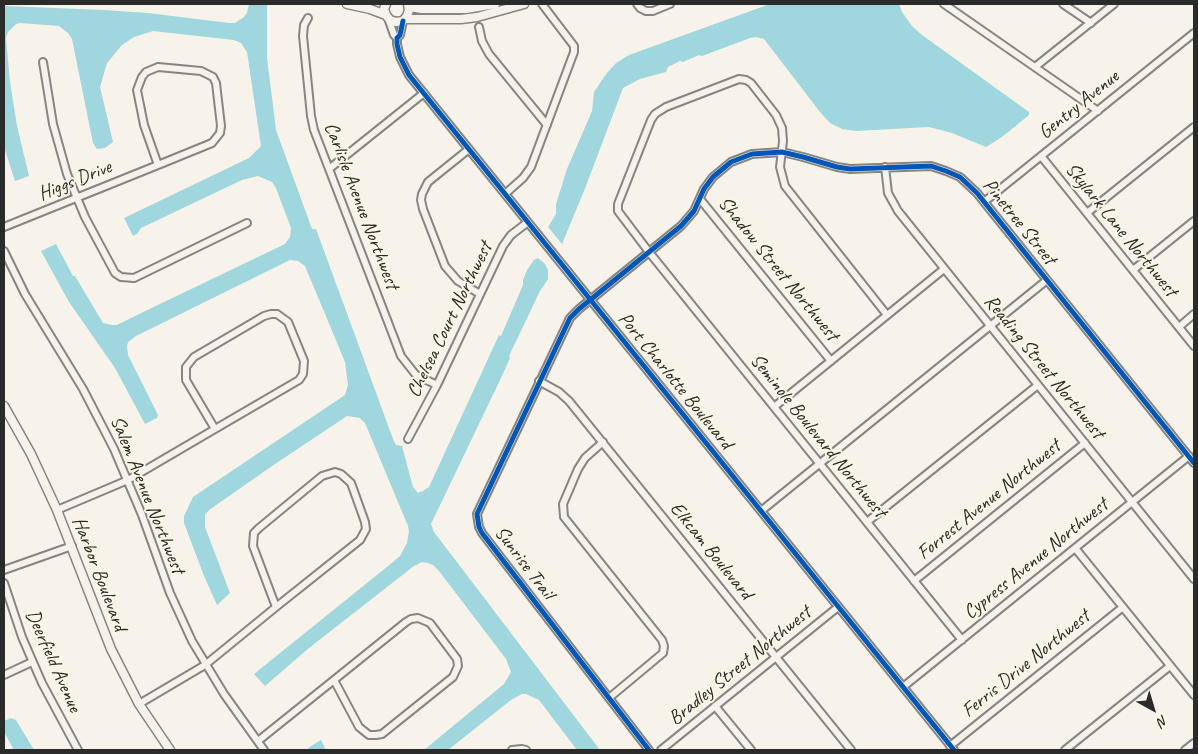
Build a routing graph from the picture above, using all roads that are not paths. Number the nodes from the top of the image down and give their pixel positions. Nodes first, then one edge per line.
1 (346, 4) edge
2 (386, 4) edge
3 (495, 4) edge
4 (524, 4) edge
5 (542, 4) edge
6 (637, 4) edge
7 (670, 4) edge
8 (944, 4) edge
9 (1064, 4) edge
10 (1114, 4) edge
11 (409, 5) edge
12 (387, 17) junction
13 (308, 18) dead end
14 (404, 20) junction
15 (1091, 23) junction
16 (479, 27) dead end
17 (1194, 33) edge
18 (397, 38) junction
19 (43, 62) dead end
20 (1036, 67) junction
21 (424, 93) junction
22 (1098, 110) junction
23 (547, 125) junction
24 (1194, 127) edge
25 (469, 150) junction
26 (782, 152) junction
27 (1041, 156) junction
28 (158, 165) junction
29 (885, 168) junction
30 (329, 169) junction
31 (505, 194) junction
32 (76, 198) junction
33 (700, 199) junction
34 (984, 202) junction
35 (1087, 213) junction
36 (1194, 221) edge
37 (528, 222) junction
38 (247, 224) dead end
39 (4, 227) edge
40 (4, 251) edge
41 (649, 252) junction
42 (944, 269) junction
43 (1133, 270) junction
44 (1047, 280) junction
45 (480, 294) junction
46 (590, 300) junction
47 (1194, 314) edge
48 (887, 315) junction
49 (990, 326) junction
50 (1179, 327) junction
51 (1194, 346) edge
52 (831, 361) junction
53 (539, 381) junction
54 (437, 385) junction
55 (1038, 385) junction
56 (4, 406) edge
57 (774, 406) junction
58 (215, 429) junction
59 (408, 439) dead end
60 (602, 442) junction
61 (1085, 443) junction
62 (1189, 456) junction
63 (1194, 463) edge
64 (820, 464) junction
65 (128, 480) junction
66 (1132, 502) junction
67 (57, 510) junction
68 (761, 511) junction
69 (867, 522) junction
70 (72, 546) junction
71 (1075, 548) junction
72 (4, 570) edge
73 (1194, 579) edge
74 (914, 581) junction
75 (4, 584) edge
76 (838, 607) junction
77 (1123, 607) junction
78 (276, 608) junction
79 (962, 640) junction
80 (776, 658) junction
81 (32, 662) junction
82 (205, 665) junction
83 (1170, 666) junction
84 (4, 675) edge
85 (334, 680) junction
86 (903, 687) junction
87 (1194, 696) edge
88 (609, 698) junction
89 (139, 704) junction
90 (715, 706) junction
91 (258, 741) junction
92 (1194, 743) edge
93 (952, 748) edge
94 (78, 750) edge
95 (170, 750) edge
96 (264, 750) edge
97 (512, 750) edge
98 (526, 750) edge
99 (649, 750) edge
100 (661, 750) edge
101 (751, 750) edge
102 (851, 750) edge
103 (1065, 750) edge
104 (1185, 750) edge

1 - 12 street
2 - 12 street
3 - 11 street
4 - 14 street
5 - 23 street
6 - 7 street
8 - 20 street
9 - 15 street
10 - 15 street
11 - 14 street
12 - 14 street
12 - 18 street, Port Charlotte Boulevard
13 - 30 street, Carlisle Avenue Northwest
14 - 18 street, Port Charlotte Boulevard
15 - 20 street
16 - 23 street
17 - 22 street, Gentry Avenue
18 - 21 street, Port Charlotte Boulevard
19 - 32 street
20 - 22 street
21 - 25 street, Port Charlotte Boulevard
21 - 30 street
22 - 27 street, Gentry Avenue
23 - 31 street
24 - 35 street
25 - 31 street, Port Charlotte Boulevard
25 - 45 street
26 - 29 street, Pinetree Street
26 - 33 street, Pinetree Street
26 - 41 street, Seminole Boulevard Northwest
26 - 48 street
27 - 34 street, Gentry Avenue
27 - 35 street, Skylark Lane Northwest
28 - 28 street, Higgs Drive
28 - 32 street, Higgs Drive
29 - 34 street, Pinetree Street
29 - 42 street, Reading Street Northwest
30 - 54 street, Carlisle Avenue Northwest
31 - 37 street, Port Charlotte Boulevard
32 - 38 street
32 - 39 street, Higgs Drive
33 - 41 street, Pinetree Street
33 - 52 street, Shadow Street Northwest
34 - 44 street, Pinetree Street
35 - 43 street, Skylark Lane Northwest
36 - 43 street
37 - 45 street, Chelsea Court Northwest
37 - 46 street, Port Charlotte Boulevard
40 - 65 street, Salem Avenue Northwest
41 - 46 street, Pinetree Street
41 - 57 street, Seminole Boulevard Northwest
42 - 48 street
42 - 49 street, Reading Street Northwest
43 - 50 street, Skylark Lane Northwest
44 - 49 street
44 - 62 street, Pinetree Street
45 - 54 street, Chelsea Court Northwest
46 - 53 street, Sunrise Trail
46 - 68 street, Port Charlotte Boulevard
47 - 50 street
48 - 52 street
49 - 55 street, Reading Street Northwest
49 - 64 street
50 - 51 street, Skylark Lane Northwest
52 - 57 street
53 - 60 street, Elkcam Boulevard
53 - 88 street, Sunrise Trail
54 - 59 street, Chelsea Court Northwest
55 - 61 street, Reading Street Northwest
55 - 69 street
56 - 67 street, Harbor Boulevard
57 - 64 street, Seminole Boulevard Northwest
58 - 58 street
58 - 65 street
60 - 80 street, Elkcam Boulevard
60 - 88 street
61 - 66 street, Reading Street Northwest
61 - 74 street, Forrest Avenue Northwest
62 - 63 street, Pinetree Street
62 - 66 street, Cypress Avenue Northwest
64 - 68 street
64 - 69 street, Seminole Boulevard Northwest
65 - 67 street
65 - 82 street, Salem Avenue Northwest
66 - 71 street, Cypress Avenue Northwest
66 - 73 street, Reading Street Northwest
67 - 70 street, Harbor Boulevard
68 - 76 street, Port Charlotte Boulevard
69 - 74 street, Seminole Boulevard Northwest
70 - 72 street
70 - 89 street, Harbor Boulevard
71 - 77 street
71 - 79 street, Cypress Avenue Northwest
74 - 79 street, Seminole Boulevard Northwest
75 - 81 street, Deerfield Avenue
76 - 80 street, Bradley Street Northwest
76 - 86 street, Port Charlotte Boulevard
77 - 83 street
77 - 93 street, Ferris Drive Northwest
78 - 78 street
78 - 82 street
79 - 86 street, Cypress Avenue Northwest
80 - 90 street, Bradley Street Northwest
80 - 102 street, Elkcam Boulevard
81 - 84 street
81 - 94 street, Deerfield Avenue
82 - 89 street
82 - 91 street, Salem Avenue Northwest
83 - 87 street
83 - 103 street
85 - 85 street
85 - 91 street
86 - 93 street, Port Charlotte Boulevard
88 - 99 street, Sunrise Trail
89 - 95 street, Harbor Boulevard
90 - 100 street, Bradley Street Northwest
90 - 101 street
91 - 96 street, Salem Avenue Northwest
92 - 104 street
97 - 98 street

